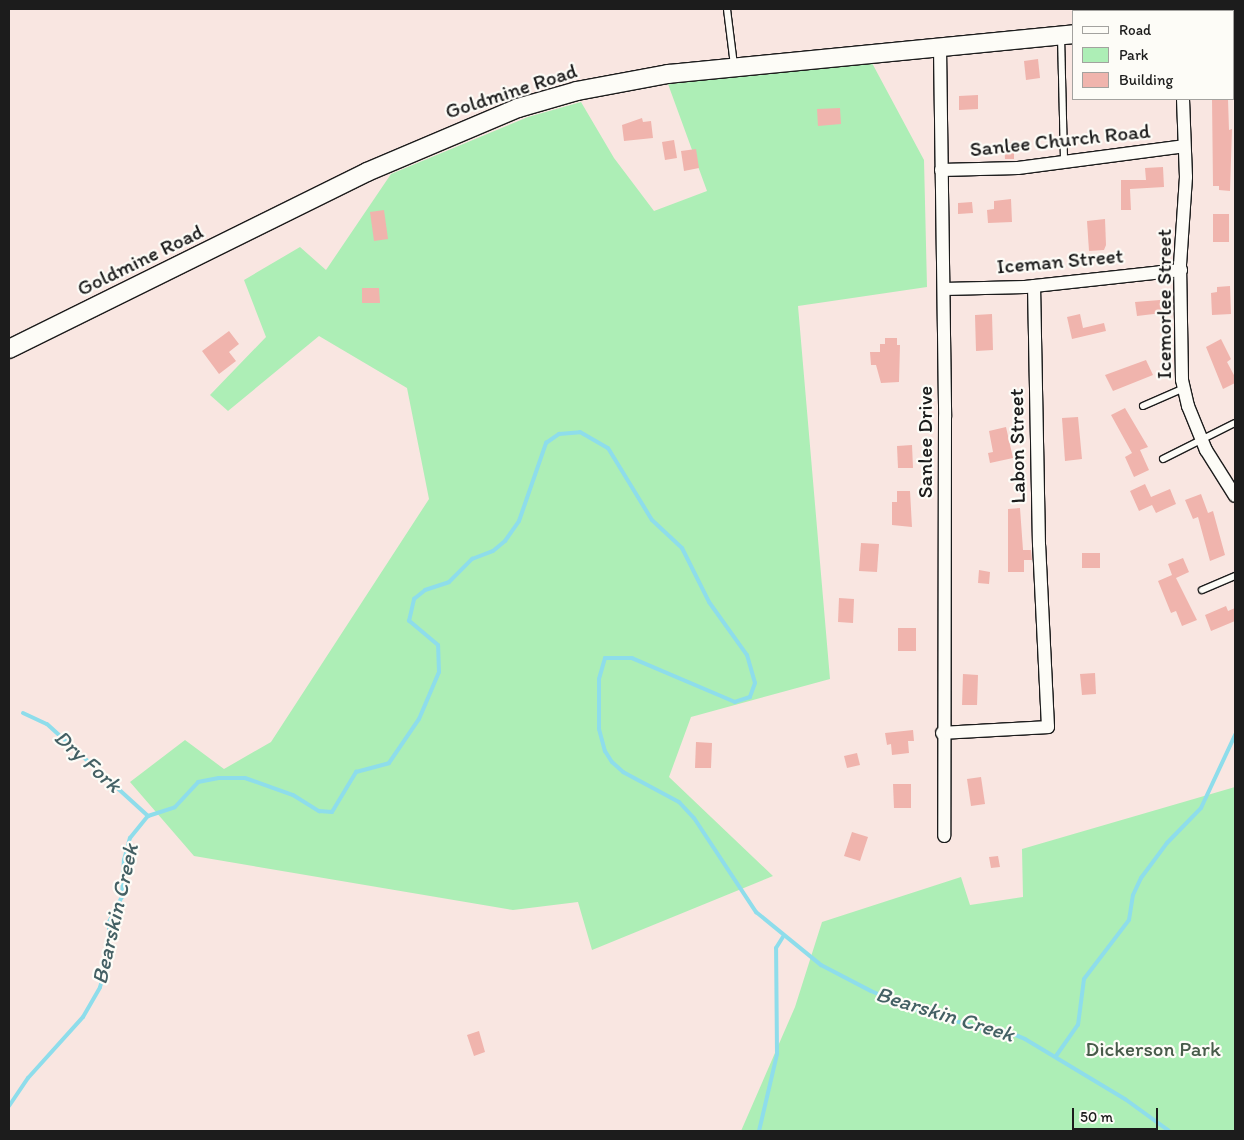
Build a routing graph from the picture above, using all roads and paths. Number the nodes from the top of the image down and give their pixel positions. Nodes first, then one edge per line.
1 (727, 9) edge
2 (1067, 34) edge
3 (940, 47) junction
4 (734, 67) junction
5 (1183, 100) edge
6 (1184, 146) junction
7 (1064, 162) junction
8 (941, 170) junction
9 (1180, 270) junction
10 (1034, 286) junction
11 (944, 289) junction
12 (9, 349) edge
13 (1184, 388) junction
14 (1143, 406) dead end
15 (1234, 426) edge
16 (1202, 440) junction
17 (1163, 459) dead end
18 (1235, 496) edge
19 (1235, 576) edge
20 (1202, 590) dead end
21 (942, 733) junction
22 (944, 836) dead end

1 - 4 lane
2 - 3 main road, Goldmine Road
2 - 7 lane
3 - 4 main road, Goldmine Road
3 - 8 street, Sanlee Drive
4 - 12 main road, Goldmine Road
5 - 6 street, Icemorlee Street
6 - 7 street, Sanlee Church Road
6 - 9 street, Icemorlee Street
7 - 8 street, Sanlee Church Road
8 - 11 street, Sanlee Drive
9 - 10 street, Iceman Street
9 - 13 street, Icemorlee Street
10 - 11 street, Iceman Street
10 - 21 street, Labon Street
11 - 21 street, Sanlee Drive
13 - 14 lane
13 - 16 street, Icemorlee Street
15 - 16 lane
16 - 17 lane
16 - 18 street, Icemorlee Street
19 - 20 lane
21 - 22 street, Sanlee Drive

